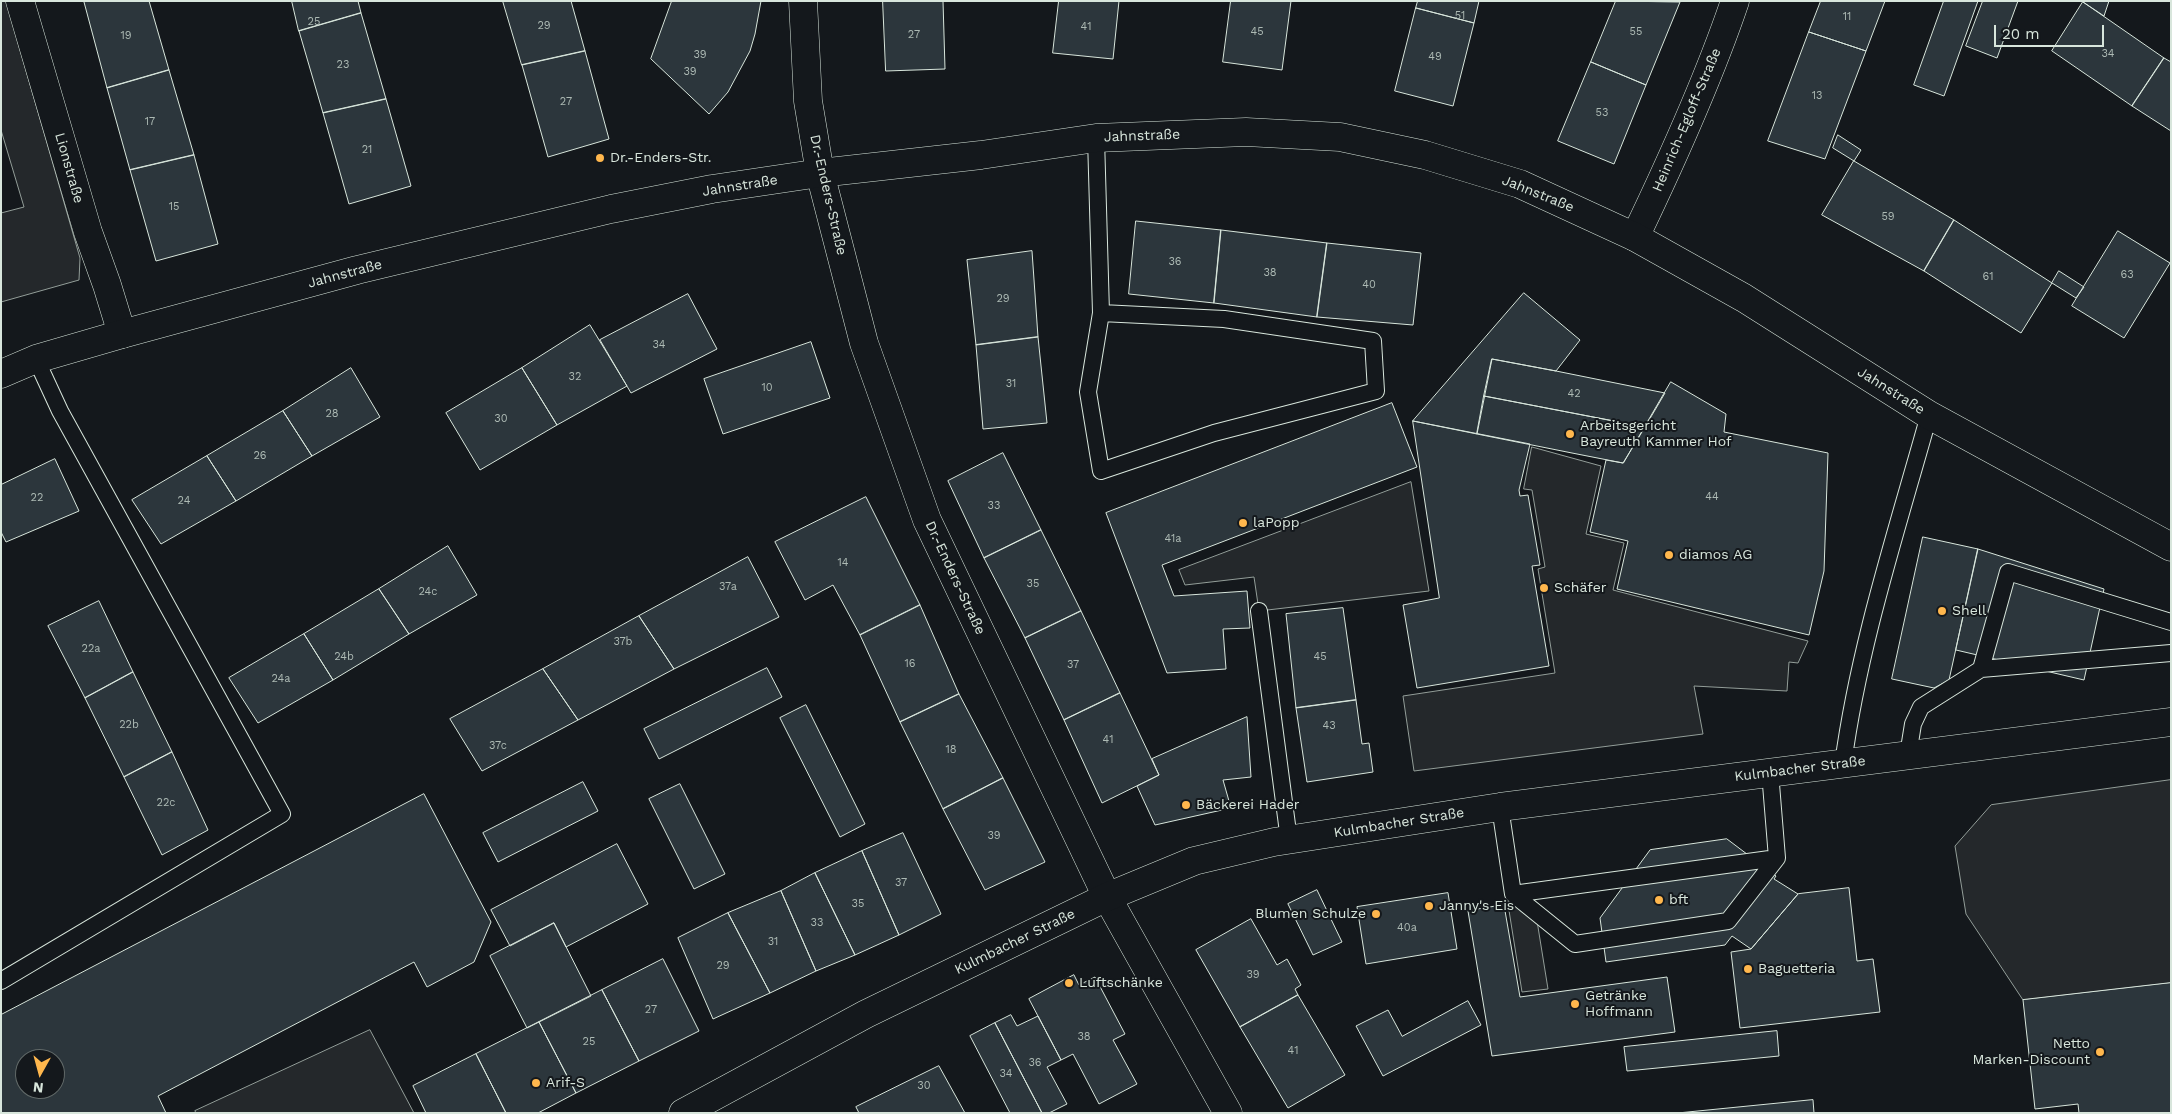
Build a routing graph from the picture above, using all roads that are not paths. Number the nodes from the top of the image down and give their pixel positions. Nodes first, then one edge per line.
1 (20, 1) edge
2 (803, 1) edge
3 (1735, 1) edge
4 (1096, 138) junction
5 (820, 173) junction
6 (1635, 237) junction
7 (1101, 313) junction
8 (122, 334) junction
9 (36, 360) junction
10 (1, 365) edge
11 (1, 374) edge
12 (1929, 415) junction
13 (2080, 498) junction
14 (2171, 539) edge
15 (2171, 547) edge
16 (1259, 612) dead end
17 (2171, 622) edge
18 (2171, 654) edge
19 (1982, 669) junction
20 (2171, 722) edge
21 (1908, 755) junction
22 (1843, 764) junction
23 (1770, 772) junction
24 (1500, 807) junction
25 (1289, 840) junction
26 (1777, 858) junction
27 (1513, 894) junction
28 (1108, 897) junction
29 (1, 981) edge
30 (683, 1113) edge
31 (1228, 1113) edge

1 - 8 main road, Lionstraße
2 - 5 main road, Dr.-Enders-Straße
3 - 6 main road, Heinrich-Egloff-Straße
4 - 5 main road, Jahnstraße
4 - 6 main road, Jahnstraße
4 - 7 lane
5 - 8 main road, Jahnstraße
5 - 28 main road, Dr.-Enders-Straße
6 - 12 main road, Jahnstraße
7 - 7 lane
8 - 9 main road, Jahnstraße
9 - 10 main road, Jahnstraße
9 - 11 main road, Jahnstraße
9 - 29 lane
12 - 13 main road, Jahnstraße
12 - 22 lane
13 - 14 main road
13 - 15 main road, Jahnstraße
16 - 25 lane
17 - 19 lane
18 - 19 lane
19 - 21 lane
20 - 21 main road, Kulmbacher Straße
21 - 22 main road, Kulmbacher Straße
22 - 23 main road, Kulmbacher Straße
23 - 24 main road, Kulmbacher Straße
23 - 26 lane
24 - 25 main road, Kulmbacher Straße
24 - 27 lane
25 - 28 main road, Kulmbacher Straße
26 - 27 lane
26 - 27 lane
28 - 30 main road, Kulmbacher Straße
28 - 31 main road, Dr.-Enders-Straße

